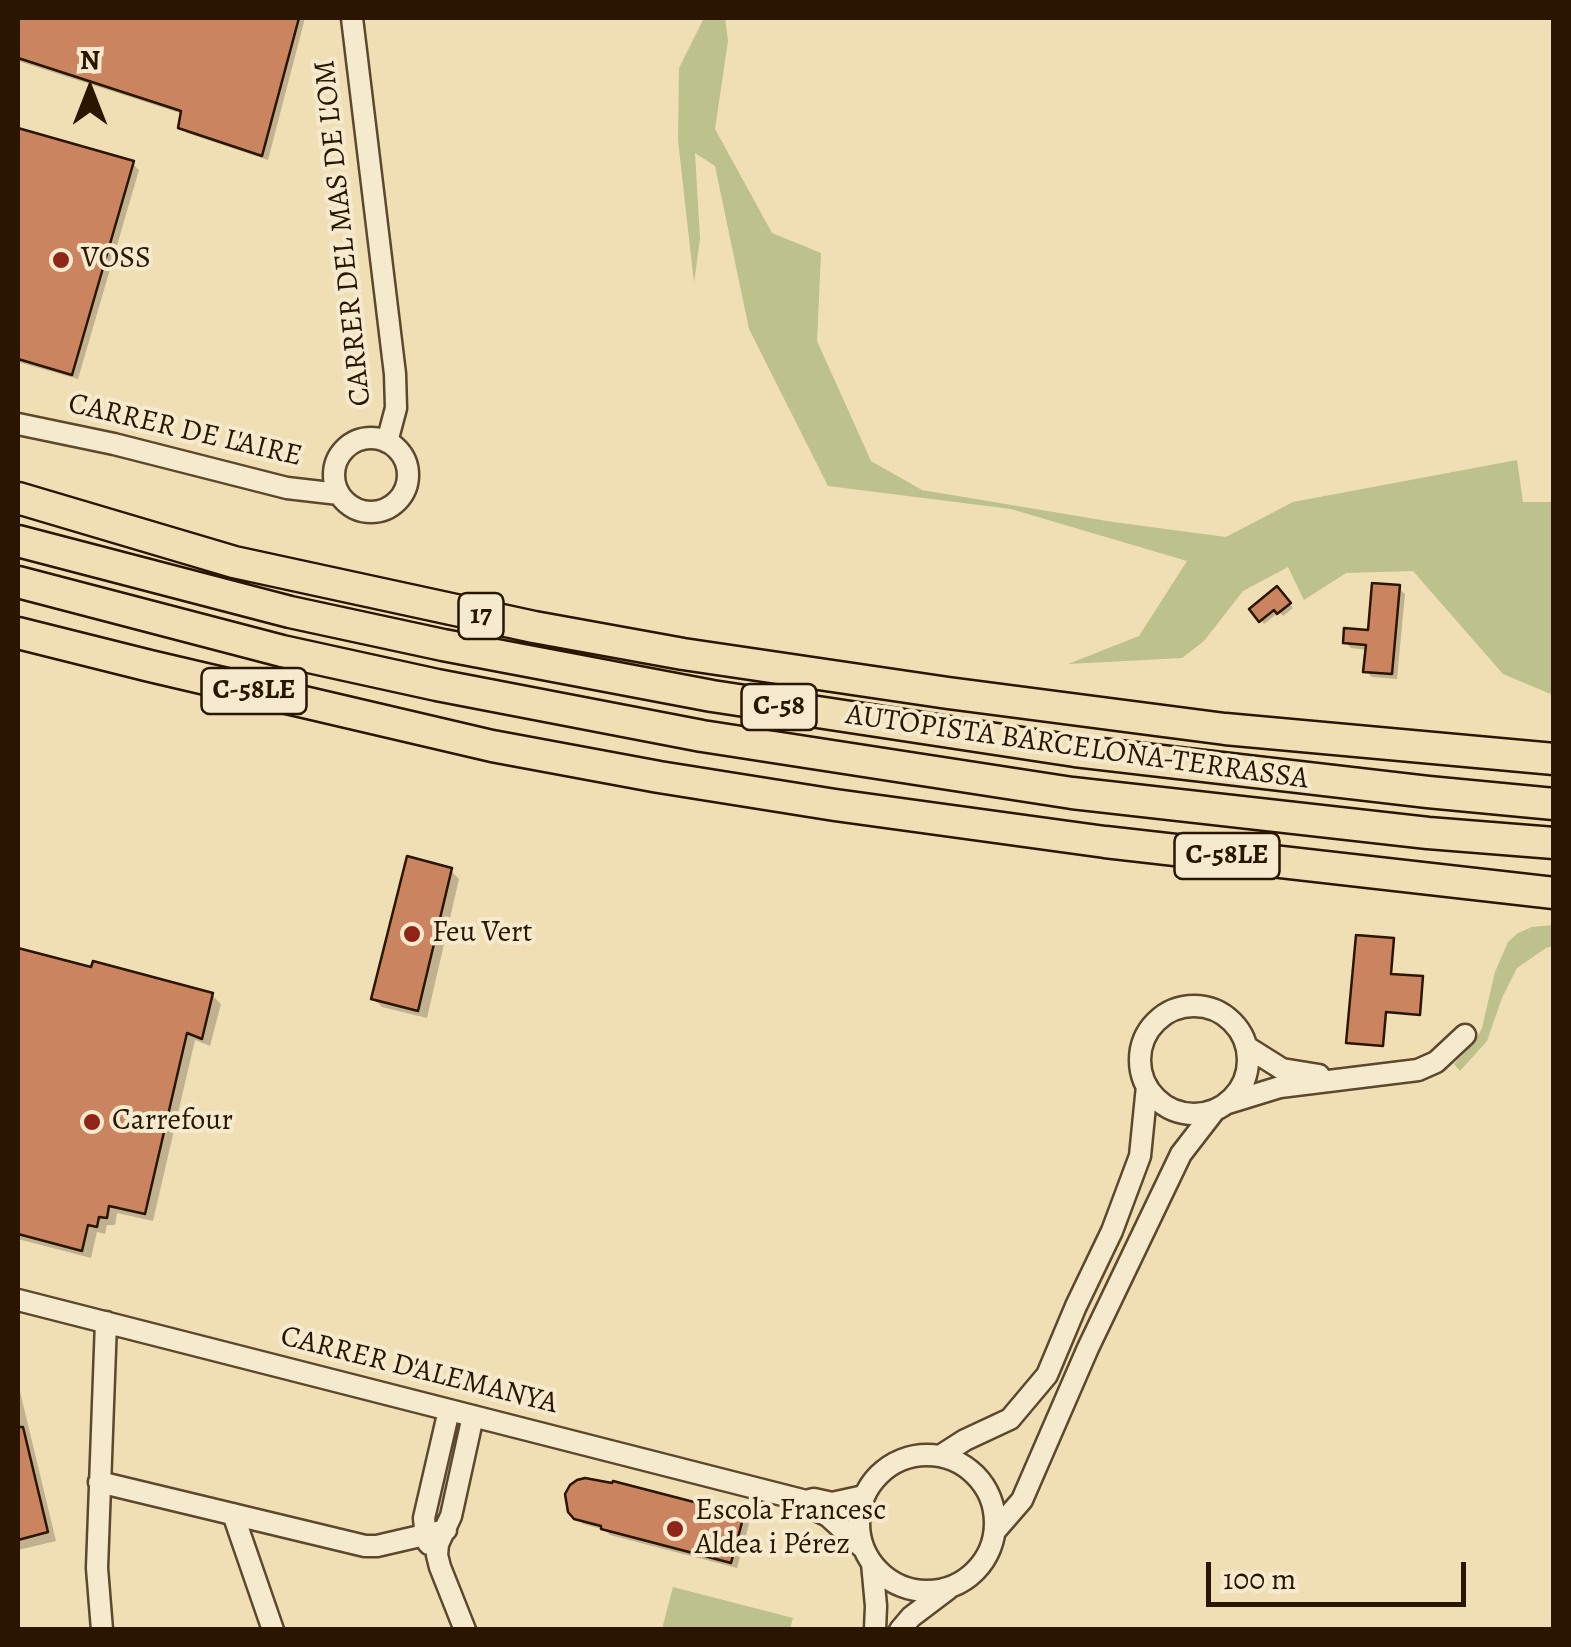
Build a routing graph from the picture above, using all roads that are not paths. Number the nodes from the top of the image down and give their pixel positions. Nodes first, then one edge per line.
1 (352, 18) edge
2 (18, 424) edge
3 (387, 442) junction
4 (338, 494) junction
5 (19, 499) edge
6 (18, 541) edge
7 (18, 582) edge
8 (18, 633) edge
9 (1554, 759) edge
10 (1554, 804) edge
11 (1554, 843) edge
12 (1554, 893) edge
13 (1466, 1035) dead end
14 (1246, 1047) junction
15 (1340, 1078) junction
16 (1147, 1086) junction
17 (1221, 1106) junction
18 (18, 1300) edge
19 (106, 1322) junction
20 (449, 1410) junction
21 (473, 1416) junction
22 (940, 1456) junction
23 (99, 1482) junction
24 (864, 1496) junction
25 (806, 1501) junction
26 (233, 1514) junction
27 (996, 1530) junction
28 (435, 1532) junction
29 (867, 1555) junction
30 (951, 1586) junction
31 (102, 1630) edge
32 (273, 1630) edge
33 (465, 1630) edge
34 (875, 1630) edge
35 (900, 1630) edge

1 - 3 street, CARRER DEL MAS DE L'OM
2 - 4 street, CARRER DE L'AIRE
3 - 4 street
3 - 4 street
5 - 9 highway, 17
6 - 10 highway, AUTOPISTA BARCELONA-TERRASSA / C-58
7 - 11 highway, AUTOPISTA BARCELONA-TERRASSA / C-58
8 - 12 highway, C-58LE
13 - 15 street
14 - 15 street
14 - 16 street
14 - 17 street
15 - 17 street
16 - 17 street
16 - 22 street
17 - 27 street
18 - 19 street, CARRER D'ALEMANYA
19 - 20 street, CARRER D'ALEMANYA
19 - 23 street
20 - 21 street, CARRER D'ALEMANYA
20 - 28 street
21 - 25 street, CARRER D'ALEMANYA
21 - 28 street
22 - 24 street
22 - 27 street
23 - 26 street
23 - 31 street
24 - 25 street, CARRER D'ALEMANYA
24 - 29 street
25 - 29 street, CARRER D'ALEMANYA
26 - 28 street
26 - 32 street
27 - 30 street
28 - 33 street
29 - 30 street
29 - 34 street
30 - 35 street

